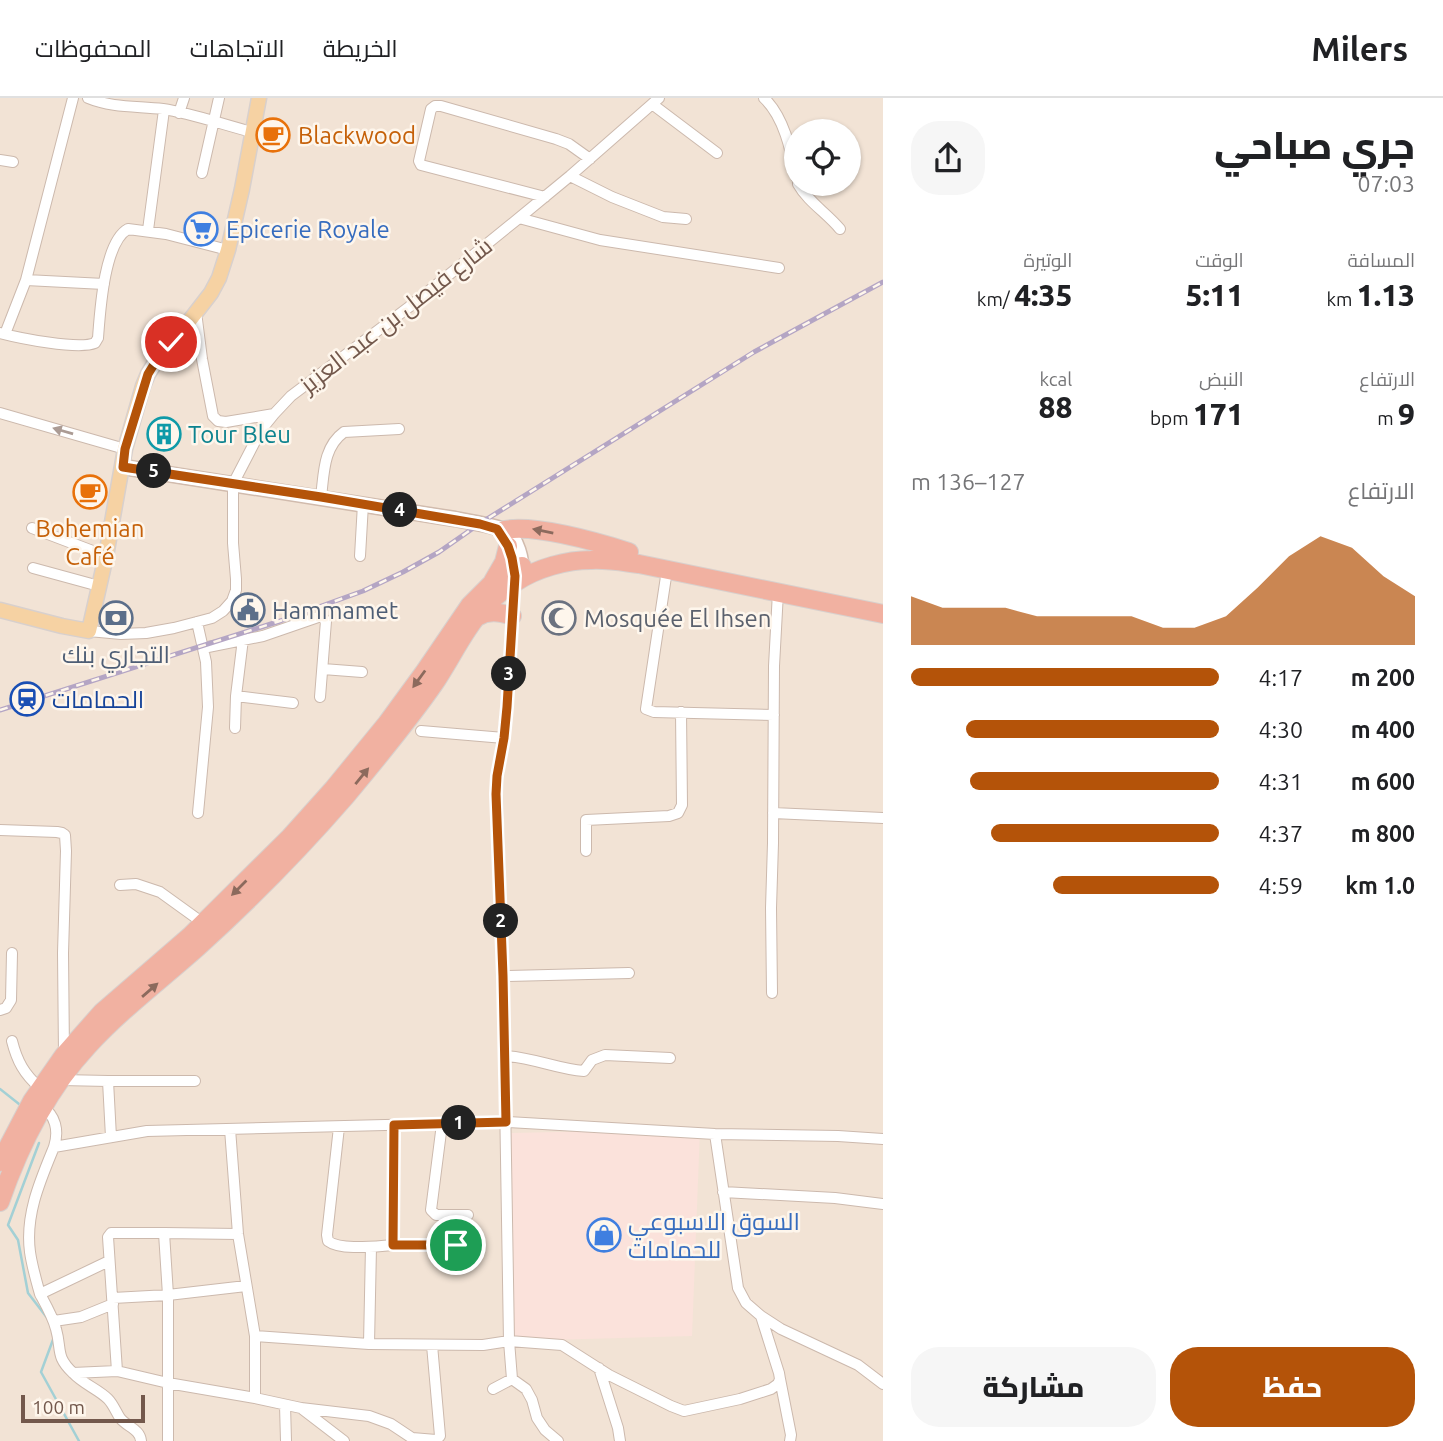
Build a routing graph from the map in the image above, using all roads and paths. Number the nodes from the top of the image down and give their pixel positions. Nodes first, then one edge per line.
1 (74, 98) edge
2 (88, 98) edge
3 (184, 98) edge
4 (219, 98) edge
5 (259, 98) edge
6 (764, 98) edge
7 (656, 101) edge
8 (164, 110) junction
9 (179, 113) junction
10 (213, 122) junction
11 (253, 132) junction
12 (784, 133) edge
13 (717, 153) dead end
14 (590, 159) junction
15 (0, 160) edge
16 (13, 162) dead end
17 (202, 173) dead end
18 (570, 176) junction
19 (806, 196) edge
20 (545, 197) junction
21 (519, 218) junction
22 (686, 219) dead end
23 (840, 229) dead end
24 (148, 230) junction
25 (228, 250) junction
26 (779, 268) dead end
27 (26, 279) junction
28 (104, 284) junction
29 (196, 312) junction
30 (3, 333) edge
31 (0, 413) edge
32 (274, 414) junction
33 (399, 429) dead end
34 (125, 449) junction
35 (123, 467) junction
36 (233, 484) junction
37 (321, 497) junction
38 (363, 504) junction
39 (32, 528) dead end
40 (503, 535) junction
41 (629, 552) junction
42 (106, 556) junction
43 (360, 556) dead end
44 (33, 568) dead end
45 (667, 570) junction
46 (517, 578) junction
47 (493, 582) junction
48 (99, 586) junction
49 (778, 592) junction
50 (883, 602) edge
51 (0, 610) edge
52 (883, 614) edge
53 (512, 616) junction
54 (477, 617) junction
55 (197, 622) junction
56 (89, 631) junction
57 (243, 639) junction
58 (203, 648) junction
59 (323, 669) junction
60 (362, 672) dead end
61 (236, 696) junction
62 (320, 697) dead end
63 (293, 703) dead end
64 (681, 712) junction
65 (774, 715) junction
66 (235, 728) dead end
67 (421, 731) dead end
68 (504, 738) junction
69 (198, 813) dead end
70 (773, 813) junction
71 (883, 818) edge
72 (0, 830) edge
73 (586, 851) dead end
74 (120, 885) dead end
75 (203, 923) junction
76 (12, 953) dead end
77 (629, 973) dead end
78 (503, 976) junction
79 (772, 993) dead end
80 (0, 1010) edge
81 (12, 1041) dead end
82 (64, 1055) junction
83 (505, 1056) junction
84 (670, 1058) dead end
85 (61, 1080) junction
86 (108, 1081) junction
87 (195, 1081) dead end
88 (35, 1106) junction
89 (506, 1122) junction
90 (442, 1124) junction
91 (394, 1125) junction
92 (339, 1126) junction
93 (56, 1128) junction
94 (230, 1129) junction
95 (715, 1134) junction
96 (111, 1137) junction
97 (883, 1139) edge
98 (54, 1147) junction
99 (4, 1167) edge
100 (723, 1192) junction
101 (0, 1202) edge
102 (883, 1204) edge
103 (468, 1215) dead end
104 (164, 1233) junction
105 (238, 1234) junction
106 (393, 1245) junction
107 (456, 1245) dead end
108 (371, 1247) junction
109 (109, 1261) junction
110 (246, 1286) junction
111 (40, 1294) junction
112 (168, 1295) junction
113 (113, 1301) junction
114 (761, 1317) junction
115 (54, 1321) junction
116 (255, 1336) junction
117 (509, 1341) junction
118 (369, 1344) junction
119 (432, 1345) junction
120 (598, 1368) junction
121 (117, 1370) junction
122 (72, 1373) junction
123 (512, 1379) junction
124 (780, 1379) junction
125 (168, 1383) junction
126 (883, 1384) edge
127 (493, 1389) dead end
128 (255, 1398) junction
129 (285, 1405) junction
130 (301, 1408) junction
131 (141, 1441) edge
132 (168, 1441) edge
133 (286, 1441) edge
134 (345, 1441) edge
135 (558, 1441) edge
136 (620, 1441) edge
137 (790, 1441) edge

1 - 27 street
2 - 8 street
3 - 9 street
4 - 10 street
5 - 11 main road
6 - 12 street
7 - 13 street
7 - 14 street, شارع فيصل بن عبد العزيز
8 - 9 street
8 - 24 street
9 - 10 street
10 - 11 street
10 - 17 street
11 - 25 main road
14 - 18 street, شارع فيصل بن عبد العزيز
14 - 20 street
15 - 16 street
18 - 20 street, شارع فيصل بن عبد العزيز
18 - 22 street
19 - 23 street
20 - 21 street, شارع فيصل بن عبد العزيز
21 - 26 street
21 - 32 street, شارع فيصل بن عبد العزيز
24 - 25 street
24 - 28 street
25 - 29 main road
27 - 28 street
27 - 30 street
28 - 30 street
29 - 32 street
29 - 34 main road
34 -> 31 street
32 - 36 street, شارع فيصل بن عبد العزيز
33 - 37 street
34 - 35 main road
35 - 36 main road
35 - 42 main road
36 - 37 main road
36 - 55 street, شارع فيصل بن عبد العزيز
37 - 38 main road
38 - 40 main road
38 - 43 street
39 - 42 street
41 -> 40 highway
40 - 46 main road
40 - 47 highway
41 - 46 highway
41 - 50 highway
42 - 48 main road
44 - 48 street
45 - 46 highway
45 - 49 highway
45 - 64 street
46 - 47 highway
46 - 53 street
46 - 54 highway
47 -> 75 highway
48 - 56 main road
49 - 52 highway
49 - 65 street
51 - 56 main road
53 - 54 highway
53 - 68 street
85 -> 54 highway
55 - 56 street, شارع فيصل بن عبد العزيز
55 - 58 street
57 - 58 street
57 - 59 street
57 - 61 street
58 - 69 street
59 - 60 street
59 - 62 street
61 - 63 street
61 - 66 street
64 - 65 street
64 - 73 street
65 - 70 street
67 - 68 street
68 - 78 street
70 - 71 street
70 - 79 street
72 - 82 street
74 - 75 street
75 - 82 highway
76 - 80 street
77 - 78 street
78 - 83 street
81 - 88 street
82 - 88 highway
83 - 84 street
83 - 89 street
85 - 86 street
85 - 88 highway
86 - 87 street
86 - 96 street
88 - 93 street
88 - 93 street
88 - 99 highway
89 - 90 street
89 - 95 street
89 - 117 street
90 - 91 street
90 - 103 street
91 - 92 street
91 - 106 street
92 - 94 street
92 - 108 street
93 - 98 street
94 - 96 street
94 - 105 street
95 - 97 street
95 - 100 street
96 - 98 street
98 - 111 street
99 - 101 highway
100 - 102 street
100 - 114 street
104 - 105 street
104 - 109 street
104 - 112 street
105 - 110 street
106 - 107 street
106 - 108 street
108 - 118 street
109 - 111 street
109 - 113 street
110 - 112 street
110 - 116 street
111 - 115 street
112 - 113 street
112 - 125 street
113 - 115 street
113 - 121 street
114 - 124 street
114 - 126 street
115 - 122 street
116 - 118 street
116 - 128 street
117 - 119 street
117 - 120 street
117 - 123 street
118 - 119 street
119 - 130 street
120 - 124 street
120 - 136 street
121 - 122 street
121 - 125 street
122 - 131 street
123 - 127 street
123 - 135 street
124 - 137 street
125 - 128 street
125 - 132 street
128 - 129 street
129 - 130 street
129 - 133 street
130 - 134 street

